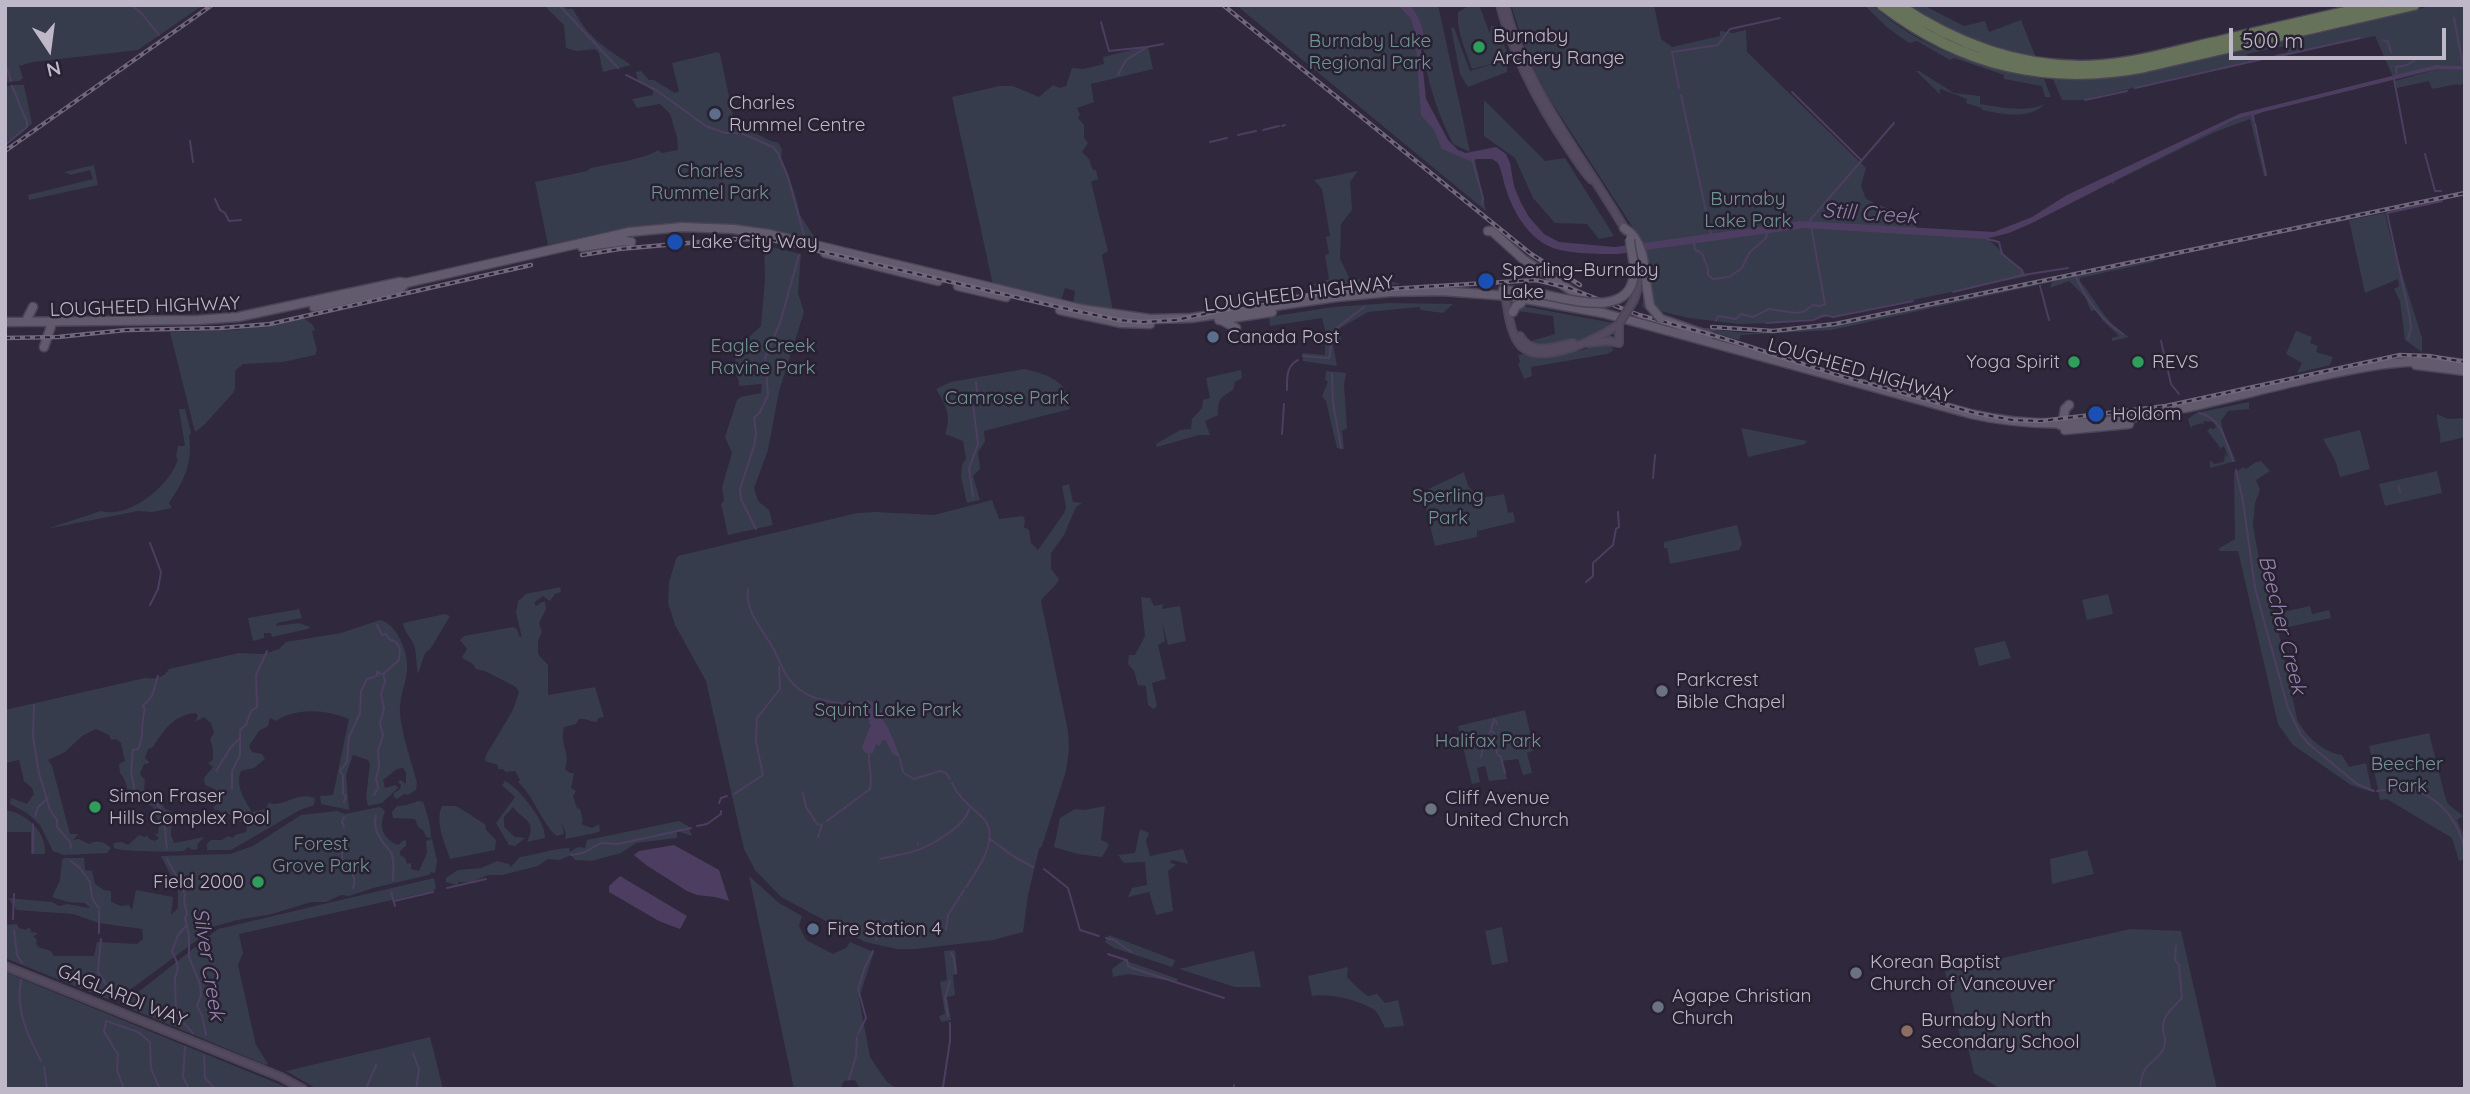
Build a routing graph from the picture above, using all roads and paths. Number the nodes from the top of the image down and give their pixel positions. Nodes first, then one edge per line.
1 (1503, 5) edge
2 (1882, 5) edge
3 (1898, 5) edge
4 (2377, 5) edge
5 (2414, 5) edge
6 (1625, 228) junction
7 (1488, 231) dead end
8 (1630, 239) junction
9 (631, 242) dead end
10 (582, 247) junction
11 (546, 252) junction
12 (1503, 282) dead end
13 (406, 283) junction
14 (1495, 290) junction
15 (1475, 292) junction
16 (1508, 298) junction
17 (1521, 303) junction
18 (33, 307) dead end
19 (1513, 312) junction
20 (1221, 320) junction
21 (26, 321) junction
22 (1638, 322) junction
23 (5, 324) edge
24 (1618, 325) junction
25 (51, 326) junction
26 (1236, 328) dead end
27 (1590, 341) junction
28 (1524, 345) junction
29 (44, 347) dead end
30 (2465, 364) edge
31 (1801, 367) junction
32 (2465, 371) edge
33 (2069, 405) dead end
34 (2060, 425) junction
35 (5, 966) edge
36 (303, 1089) edge

1 - 6 main road
2 - 5 highway
3 - 4 highway
6 - 8 main road
6 - 31 main road, bridge
7 - 22 main road
8 - 14 main road, bridge
8 - 24 main road, bridge
9 - 10 main road
10 - 11 main road, LOUGHEED HIGHWAY
10 - 20 main road, LOUGHEED HIGHWAY
11 - 13 main road, LOUGHEED HIGHWAY
11 - 15 main road, LOUGHEED HIGHWAY
12 - 14 main road
13 - 21 main road, LOUGHEED HIGHWAY
13 - 25 main road, LOUGHEED HIGHWAY
14 - 15 main road
15 - 16 main road, LOUGHEED HIGHWAY
16 - 17 main road, LOUGHEED HIGHWAY
16 - 19 main road
16 - 20 main road, LOUGHEED HIGHWAY
16 - 22 main road, LOUGHEED HIGHWAY
16 - 28 main road
17 - 19 main road
17 - 32 main road, LOUGHEED HIGHWAY
18 - 21 main road
19 - 28 main road
20 - 26 main road
21 - 23 main road, LOUGHEED HIGHWAY
22 - 31 main road, LOUGHEED HIGHWAY
23 - 25 main road, LOUGHEED HIGHWAY
24 - 27 main road
24 - 27 main road
25 - 29 main road
27 - 28 main road
30 - 34 main road, LOUGHEED HIGHWAY
31 - 34 main road, LOUGHEED HIGHWAY
33 - 34 main road
35 - 36 main road, GAGLARDI WAY

